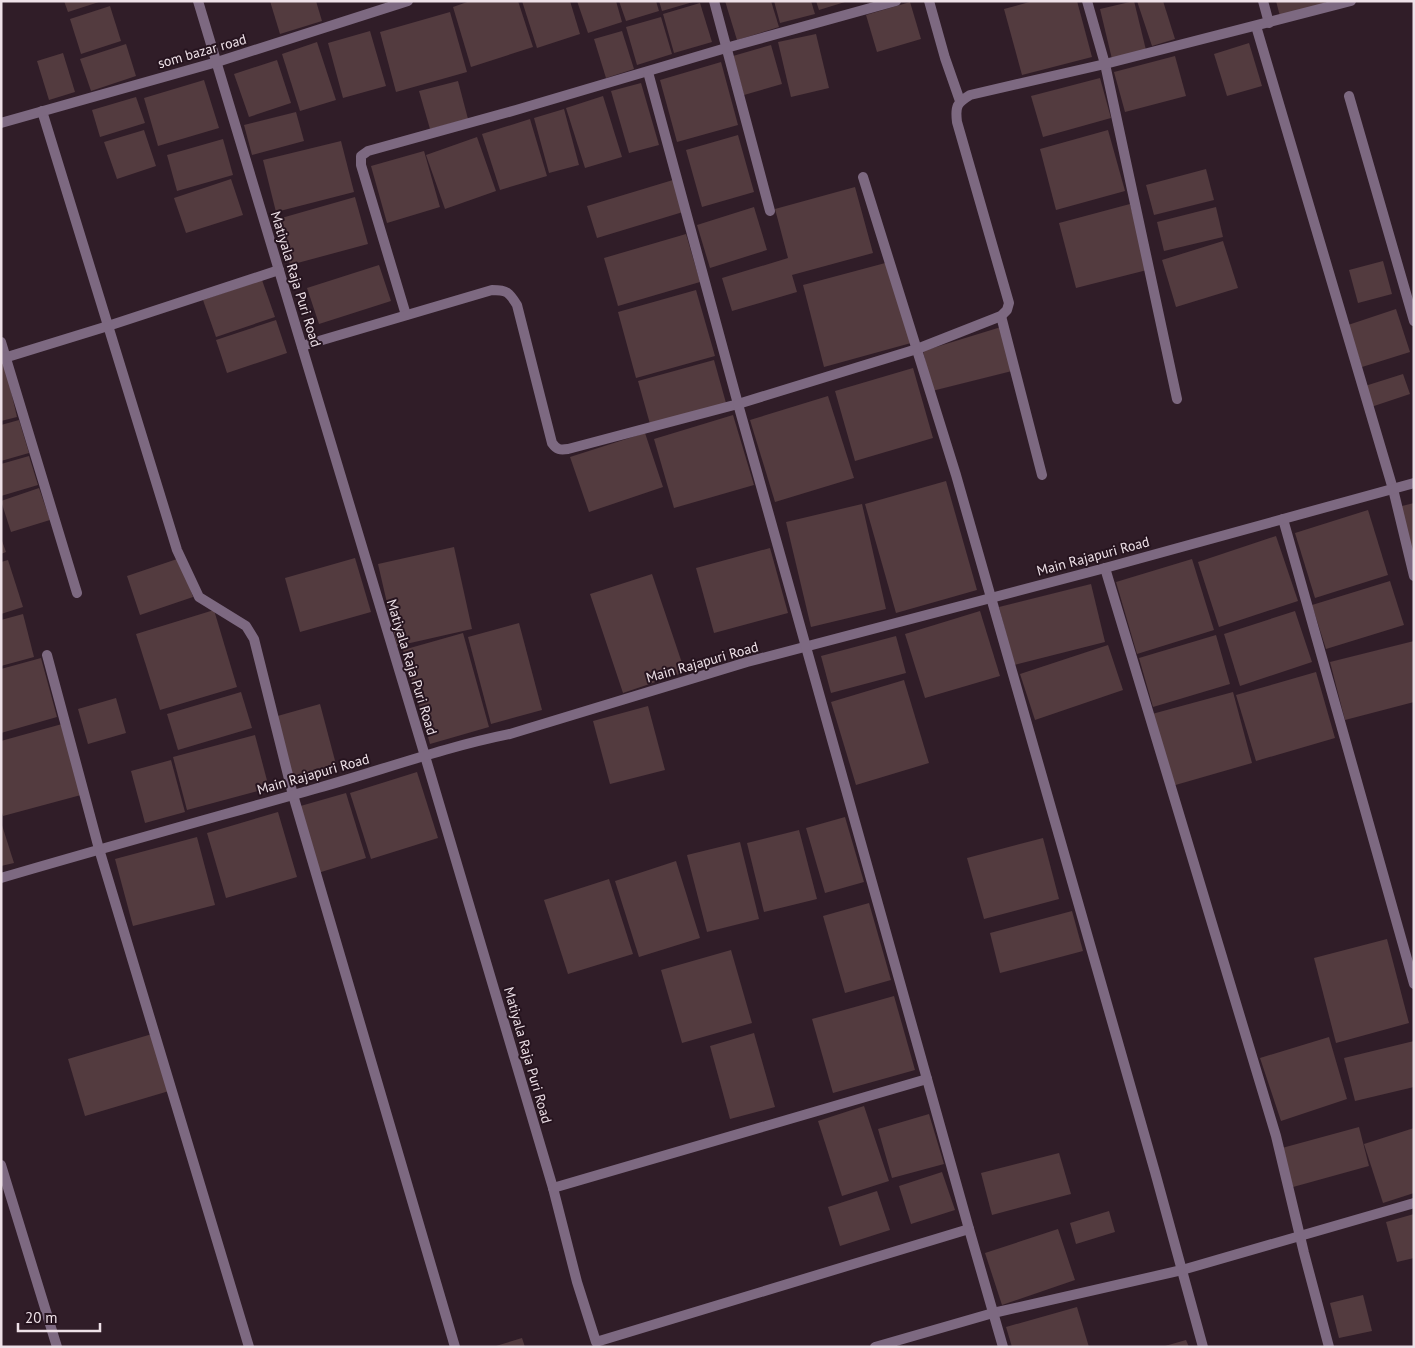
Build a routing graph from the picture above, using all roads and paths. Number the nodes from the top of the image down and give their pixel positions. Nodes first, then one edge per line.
1 (198, 1) edge
2 (408, 1) edge
3 (714, 1) edge
4 (896, 1) edge
5 (929, 1) edge
6 (1088, 1) edge
7 (1263, 1) edge
8 (1351, 1) edge
9 (1269, 23) junction
10 (1256, 26) junction
11 (726, 48) junction
12 (216, 62) junction
13 (1105, 64) junction
14 (648, 72) junction
15 (1350, 96) dead end
16 (960, 101) junction
17 (42, 111) junction
18 (1, 123) edge
19 (863, 177) dead end
20 (770, 211) dead end
21 (279, 270) junction
22 (406, 315) junction
23 (1001, 316) junction
24 (1414, 321) edge
25 (108, 326) junction
26 (1, 342) edge
27 (302, 346) junction
28 (917, 350) junction
29 (4, 358) edge
30 (1177, 399) dead end
31 (738, 404) junction
32 (1042, 475) dead end
33 (1414, 482) edge
34 (1393, 489) junction
35 (1283, 519) junction
36 (1104, 568) junction
37 (1414, 576) edge
38 (77, 593) dead end
39 (991, 598) junction
40 (806, 647) junction
41 (47, 655) dead end
42 (425, 756) junction
43 (293, 795) junction
44 (99, 849) junction
45 (1, 878) edge
46 (1414, 984) edge
47 (927, 1079) junction
48 (1, 1165) edge
49 (553, 1188) junction
50 (1414, 1203) edge
51 (969, 1229) junction
52 (1300, 1236) junction
53 (1182, 1270) junction
54 (994, 1313) junction
55 (57, 1347) edge
56 (249, 1347) edge
57 (455, 1347) edge
58 (875, 1347) edge
59 (1003, 1347) edge
60 (1203, 1347) edge
61 (1329, 1347) edge

1 - 12 street, Matiyala Raja Puri Road
2 - 12 street, som bazar road
3 - 11 street
4 - 11 street
5 - 16 street
6 - 13 street
7 - 9 street
8 - 9 street
9 - 10 street
10 - 13 street
10 - 34 street
11 - 14 street
11 - 20 street
12 - 17 street, som bazar road
12 - 21 street, Matiyala Raja Puri Road
13 - 16 street
13 - 30 street
14 - 22 street
14 - 31 street
15 - 24 street
16 - 23 street
17 - 18 street, som bazar road
17 - 25 street
19 - 28 street
21 - 25 street
21 - 27 street, Matiyala Raja Puri Road
22 - 27 street
22 - 31 street
23 - 28 street
23 - 32 street
25 - 29 street
25 - 43 street
26 - 29 street
27 - 42 street, Matiyala Raja Puri Road
28 - 31 street
28 - 39 street
29 - 38 street
31 - 40 street
33 - 34 street, Main Rajapuri Road
34 - 35 street, Main Rajapuri Road
34 - 37 street
35 - 36 street, Main Rajapuri Road
35 - 46 street
36 - 39 street, Main Rajapuri Road
36 - 52 street
39 - 40 street, Main Rajapuri Road
39 - 53 street
40 - 42 street, Main Rajapuri Road
40 - 47 street
41 - 44 street
42 - 43 street, Main Rajapuri Road
42 - 49 street, Matiyala Raja Puri Road
43 - 44 street, Main Rajapuri Road
43 - 57 street
44 - 45 street, Main Rajapuri Road
44 - 56 street
47 - 49 street
47 - 51 street
48 - 55 street
49 - 51 street, Matiyala Raja Puri Road
50 - 52 street
51 - 54 street
52 - 53 street
52 - 61 street
53 - 54 street
53 - 60 street
54 - 58 street
54 - 59 street

